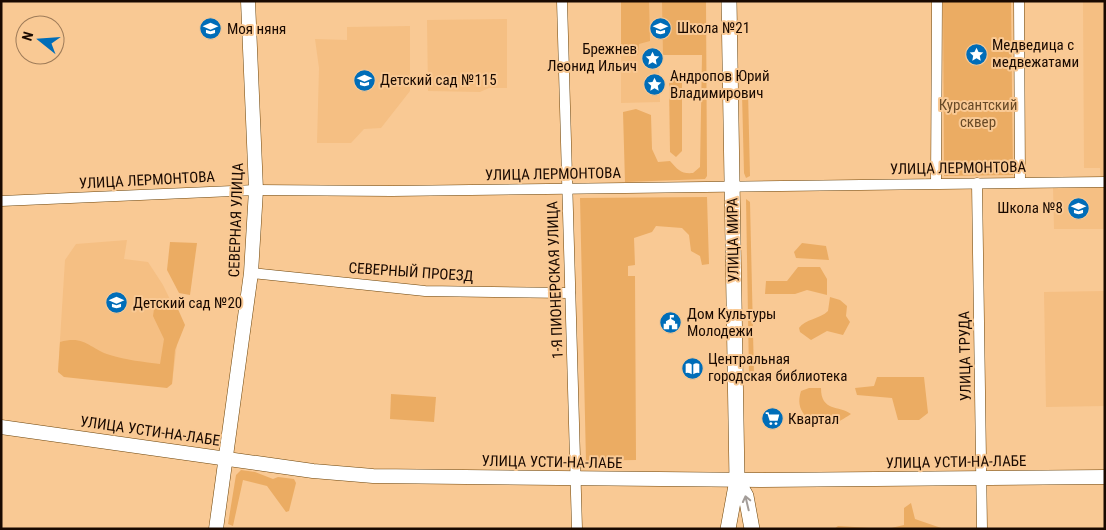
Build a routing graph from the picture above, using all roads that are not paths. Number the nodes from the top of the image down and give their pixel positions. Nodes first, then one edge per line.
1 (248, 1) edge
2 (562, 1) edge
3 (729, 1) edge
4 (937, 1) edge
5 (1019, 1) edge
6 (1020, 182) junction
7 (1105, 182) edge
8 (936, 183) junction
9 (977, 183) junction
10 (732, 185) junction
11 (567, 189) junction
12 (256, 190) junction
13 (1, 201) edge
14 (251, 273) junction
15 (570, 293) junction
16 (1, 427) edge
17 (226, 458) junction
18 (1105, 477) edge
19 (576, 478) junction
20 (981, 478) junction
21 (737, 480) junction
22 (216, 529) edge
23 (577, 529) edge
24 (728, 529) edge
25 (752, 529) edge
26 (982, 529) edge

1 - 12 street, СЕВЕРНАЯ УЛИЦА
2 - 11 street, 1-Я ПИОНЕРСКАЯ УЛИЦА
3 - 10 main road, УЛИЦА МИРА
4 - 8 street
5 - 6 street
6 - 7 street, УЛИЦА ЛЕРМОНТОВА
6 - 9 street, УЛИЦА ЛЕРМОНТОВА
8 - 9 street, УЛИЦА ЛЕРМОНТОВА
8 - 10 street, УЛИЦА ЛЕРМОНТОВА
9 - 20 street, УЛИЦА ТРУДА
10 - 11 street, УЛИЦА ЛЕРМОНТОВА
10 - 21 main road, УЛИЦА МИРА
11 - 12 street, УЛИЦА ЛЕРМОНТОВА
11 - 15 street, 1-Я ПИОНЕРСКАЯ УЛИЦА
12 - 13 street, УЛИЦА ЛЕРМОНТОВА
12 - 14 street, СЕВЕРНАЯ УЛИЦА
14 - 15 street, СЕВЕРНЫЙ ПРОЕЗД
14 - 17 street, СЕВЕРНАЯ УЛИЦА
15 - 19 street, 1-Я ПИОНЕРСКАЯ УЛИЦА
16 - 17 street, УЛИЦА УСТИ-НА-ЛАБЕ
17 - 19 street, УЛИЦА УСТИ-НА-ЛАБЕ
17 - 22 street, СЕВЕРНАЯ УЛИЦА
18 - 20 street, УЛИЦА УСТИ-НА-ЛАБЕ
19 - 21 street, УЛИЦА УСТИ-НА-ЛАБЕ
19 - 23 street, 1-Я ПИОНЕРСКАЯ УЛИЦА
20 - 21 street, УЛИЦА УСТИ-НА-ЛАБЕ
20 - 26 street, УЛИЦА ТРУДА
21 - 24 main road, УЛИЦА МИРА
25 -> 21 main road, УЛИЦА МИРА

